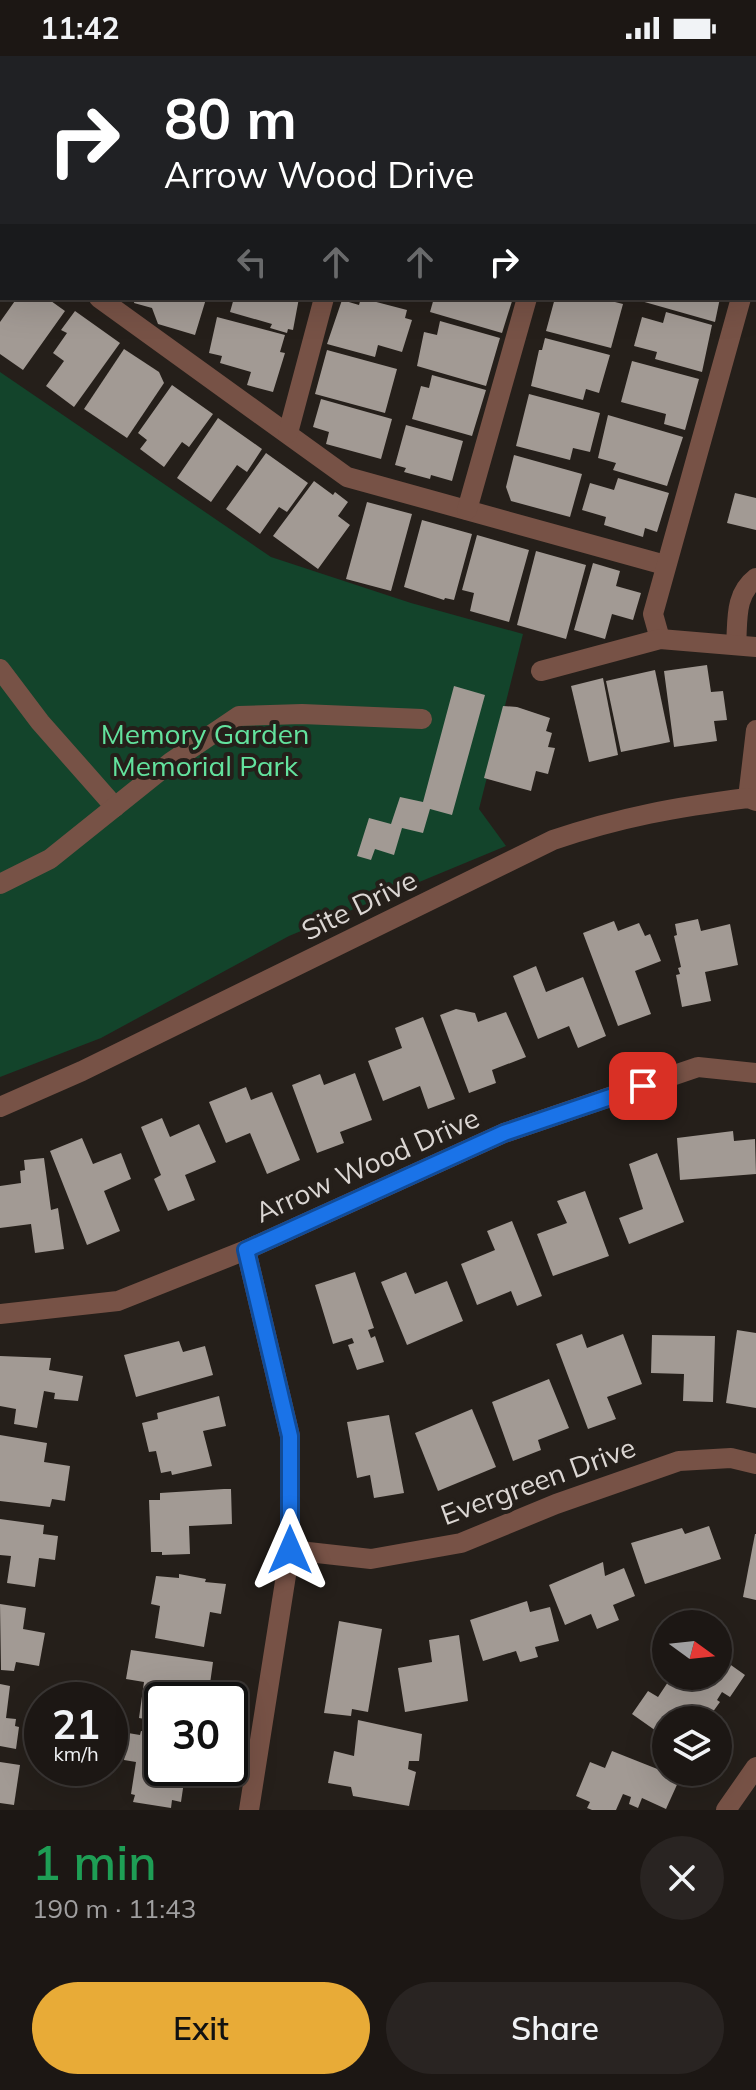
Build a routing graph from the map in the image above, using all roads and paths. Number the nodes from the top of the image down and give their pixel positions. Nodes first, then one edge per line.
1 (323, 300) edge
2 (526, 300) edge
3 (109, 301) edge
4 (745, 307) edge
5 (288, 433) junction
6 (467, 510) junction
7 (665, 565) junction
8 (756, 578) edge
9 (660, 639) junction
10 (746, 646) edge
11 (0, 669) edge
12 (541, 671) dead end
13 (422, 719) dead end
14 (756, 730) edge
15 (752, 800) edge
16 (115, 807) junction
17 (0, 884) edge
18 (756, 1073) edge
19 (0, 1107) edge
20 (246, 1250) junction
21 (0, 1314) edge
22 (756, 1464) edge
23 (290, 1550) junction
24 (756, 1767) edge
25 (249, 1810) edge
26 (726, 1810) edge

1 - 5 street
2 - 6 street
3 - 5 street
4 - 7 street
5 - 6 street
6 - 7 street
7 - 9 street
8 - 10 street
9 - 10 street
9 - 12 street
11 - 16 street
13 - 16 street
14 - 15 street
15 - 19 street, Site Drive
16 - 17 street
18 - 20 street, Arrow Wood Drive
20 - 21 street, Arrow Wood Drive
20 - 23 street
22 - 23 street, Evergreen Drive
23 - 25 street
24 - 26 street

